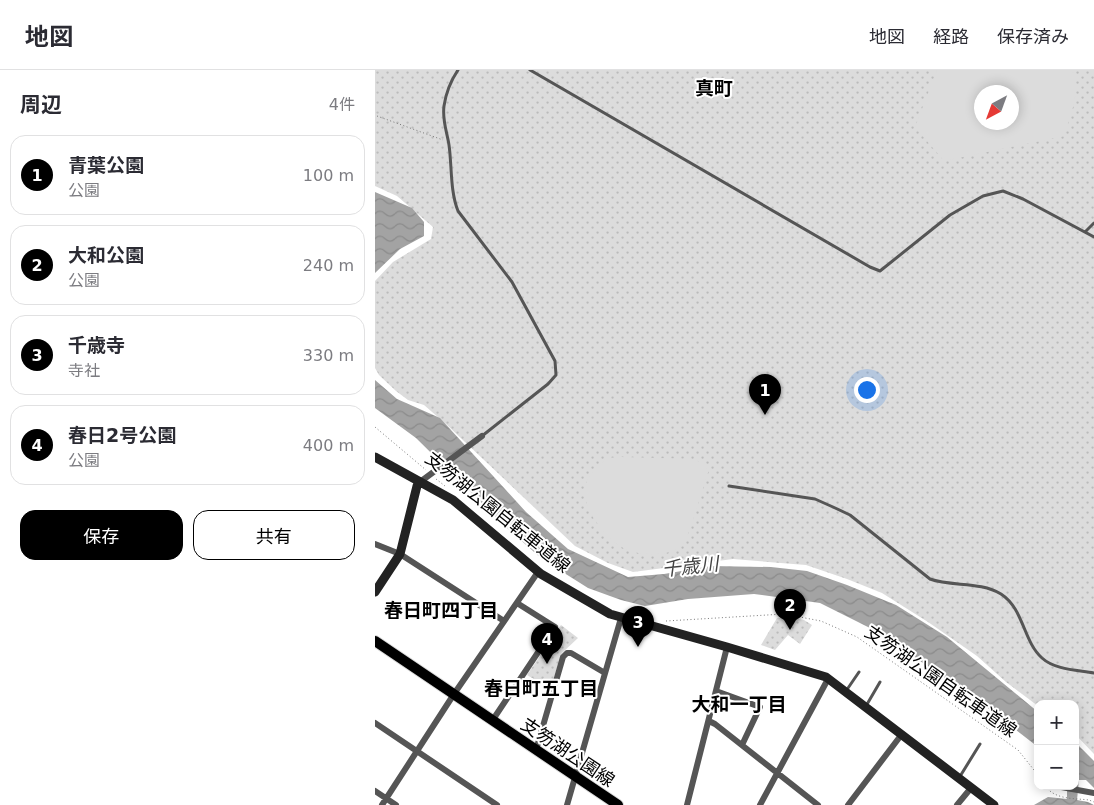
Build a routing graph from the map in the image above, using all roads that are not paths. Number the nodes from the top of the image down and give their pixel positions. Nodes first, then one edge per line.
1 (458, 70) edge
2 (530, 70) edge
3 (1094, 223) edge
4 (1085, 232) junction
5 (1094, 237) edge
6 (482, 436) joint
7 (375, 458) edge
8 (420, 482) junction
9 (729, 486) dead end
10 (375, 544) edge
11 (400, 554) junction
12 (538, 572) junction
13 (375, 592) edge
14 (517, 603) junction
15 (621, 618) junction
16 (504, 622) junction
17 (375, 641) edge
18 (727, 646) junction
19 (859, 672) dead end
20 (605, 673) junction
21 (1094, 673) edge
22 (828, 678) junction
23 (881, 682) dead end
24 (716, 691) junction
25 (845, 692) junction
26 (454, 694) junction
27 (865, 706) junction
28 (492, 721) junction
29 (709, 721) junction
30 (375, 723) edge
31 (902, 734) junction
32 (741, 744) junction
33 (980, 744) dead end
34 (536, 750) junction
35 (418, 752) junction
36 (776, 772) junction
37 (575, 776) junction
38 (959, 778) junction
39 (971, 788) junction
40 (1078, 790) edge
41 (375, 791) edge
42 (1094, 793) edge
43 (386, 799) junction
44 (382, 805) edge
45 (396, 805) edge
46 (497, 805) edge
47 (567, 805) edge
48 (618, 805) edge
49 (687, 805) edge
50 (760, 805) edge
51 (818, 805) edge
52 (847, 805) edge
53 (957, 805) edge
54 (994, 805) edge

1 - 6 lane
2 - 4 lane
3 - 4 lane
4 - 5 lane
6 - 8 street
7 - 8 street
8 - 11 street
8 - 12 street
9 - 21 lane
10 - 11 street
11 - 13 street
11 - 16 street
12 - 14 street
12 - 15 street
14 - 16 street
14 - 28 street
15 - 18 street
15 - 20 street
16 - 26 street
17 - 26 main road, 支笏湖公園線
18 - 22 street
18 - 24 street
19 - 25 lane
20 - 34 street
20 - 37 street
22 - 25 street
22 - 36 street
23 - 27 lane
24 - 29 street
24 - 32 street
25 - 27 street
26 - 28 main road, 支笏湖公園線
26 - 35 street
27 - 31 street
28 - 34 main road, 支笏湖公園線
29 - 32 street
29 - 49 street
30 - 35 street
31 - 38 street
31 - 52 street
32 - 36 street
33 - 38 lane
34 - 37 main road, 支笏湖公園線
35 - 43 street
35 - 46 street
36 - 50 street
36 - 51 street
37 - 47 street
37 - 48 main road, 支笏湖公園線
38 - 39 street
39 - 53 street
39 - 54 street
40 - 42 street
41 - 43 street
43 - 44 street
43 - 45 street

